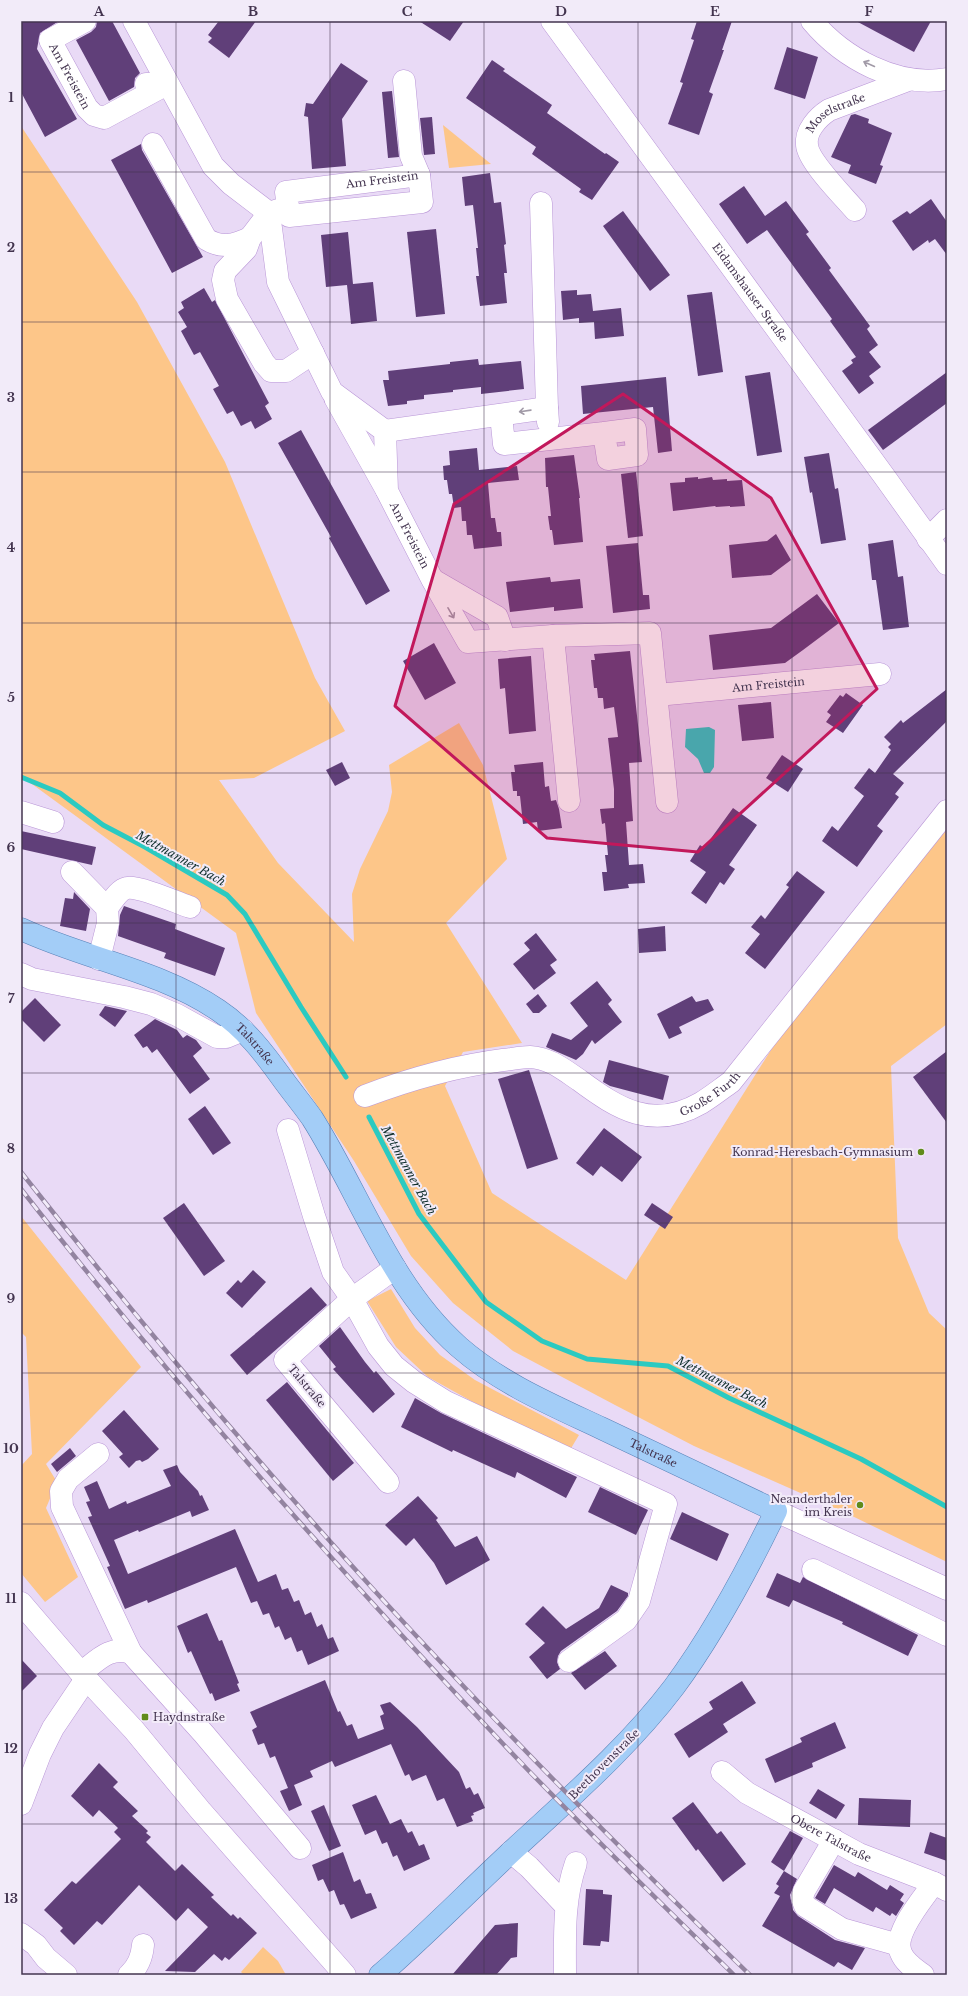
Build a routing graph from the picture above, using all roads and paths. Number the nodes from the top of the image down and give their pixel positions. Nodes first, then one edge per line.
1 (85, 21) edge
2 (134, 21) edge
3 (552, 21) edge
4 (812, 21) edge
5 (947, 79) edge
6 (908, 80) junction
7 (404, 81) dead end
8 (157, 84) junction
9 (153, 144) dead end
10 (541, 203) dead end
11 (278, 210) junction
12 (854, 210) dead end
13 (250, 238) junction
14 (313, 353) junction
15 (332, 392) junction
16 (547, 408) junction
17 (501, 415) junction
18 (385, 431) junction
19 (604, 433) dead end
20 (548, 438) junction
21 (387, 491) junction
22 (947, 520) edge
23 (928, 539) junction
24 (947, 564) edge
25 (432, 579) junction
26 (553, 636) junction
27 (506, 640) junction
28 (880, 674) dead end
29 (657, 695) junction
30 (569, 801) dead end
31 (667, 802) dead end
32 (21, 812) edge
33 (947, 812) edge
34 (53, 822) dead end
35 (72, 872) dead end
36 (190, 907) dead end
37 (107, 908) junction
38 (21, 929) edge
39 (99, 959) junction
40 (21, 974) edge
41 (243, 1030) junction
42 (365, 1096) dead end
43 (288, 1130) dead end
44 (395, 1268) junction
45 (352, 1299) junction
46 (98, 1454) dead end
47 (388, 1482) dead end
48 (776, 1510) junction
49 (813, 1570) dead end
50 (947, 1589) edge
51 (21, 1604) edge
52 (947, 1635) edge
53 (131, 1654) junction
54 (569, 1661) dead end
55 (83, 1676) junction
56 (722, 1772) dead end
57 (21, 1804) edge
58 (834, 1840) junction
59 (300, 1848) dead end
60 (511, 1852) junction
61 (576, 1864) dead end
62 (941, 1886) edge
63 (566, 1905) junction
64 (21, 1934) edge
65 (143, 1945) dead end
66 (899, 1945) junction
67 (66, 1975) edge
68 (129, 1975) edge
69 (346, 1975) edge
70 (380, 1975) edge
71 (565, 1975) edge
72 (923, 1975) edge

1 - 8 street, Am Freistein
2 - 8 street
3 - 23 street, Eidamshauser Straße
6 -> 4 street, Moselstraße
5 - 6 street, Moselstraße
6 - 12 street, Moselstraße
7 - 11 street, Am Freistein
8 - 11 street
9 - 13 street
10 - 16 street
11 - 13 street
11 - 14 street, Am Freistein
13 - 14 street
14 - 15 street, Am Freistein
15 - 18 street, Am Freistein
15 - 21 street, Am Freistein
16 -> 17 street
16 - 20 street
17 - 18 street
17 - 20 street
18 - 21 street, Am Freistein
19 - 20 street
21 - 25 street, Am Freistein
22 - 23 street
23 - 24 street, Eidamshauser Straße
25 - 27 street, Am Freistein
25 -> 27 street, Am Freistein
26 - 27 street, Am Freistein
26 - 29 street, Am Freistein
26 - 30 street
28 - 29 street, Am Freistein
29 - 31 street, Am Freistein
32 - 34 street
33 - 42 street, Große Furth
35 - 37 street
36 - 37 street
37 - 39 street
38 - 39 main road, Talstraße
39 - 41 main road, Talstraße
40 - 41 street
41 - 44 main road, Talstraße
43 - 45 street
44 - 45 street, Talstraße
44 - 48 main road, Talstraße
45 - 47 street, Talstraße
45 - 54 street
46 - 53 street
48 - 50 street, Talstraße
48 - 60 main road, Beethovenstraße
49 - 52 street
51 - 55 street
53 - 55 street
53 - 59 street
55 - 57 street
55 - 69 street
56 - 58 street, Obere Talstraße
58 - 62 street, Obere Talstraße
58 - 66 street
60 - 63 street
60 - 70 main road, Beethovenstraße
61 - 63 street
62 - 66 street
63 - 71 street
64 - 67 street
65 - 68 street
66 - 72 street

